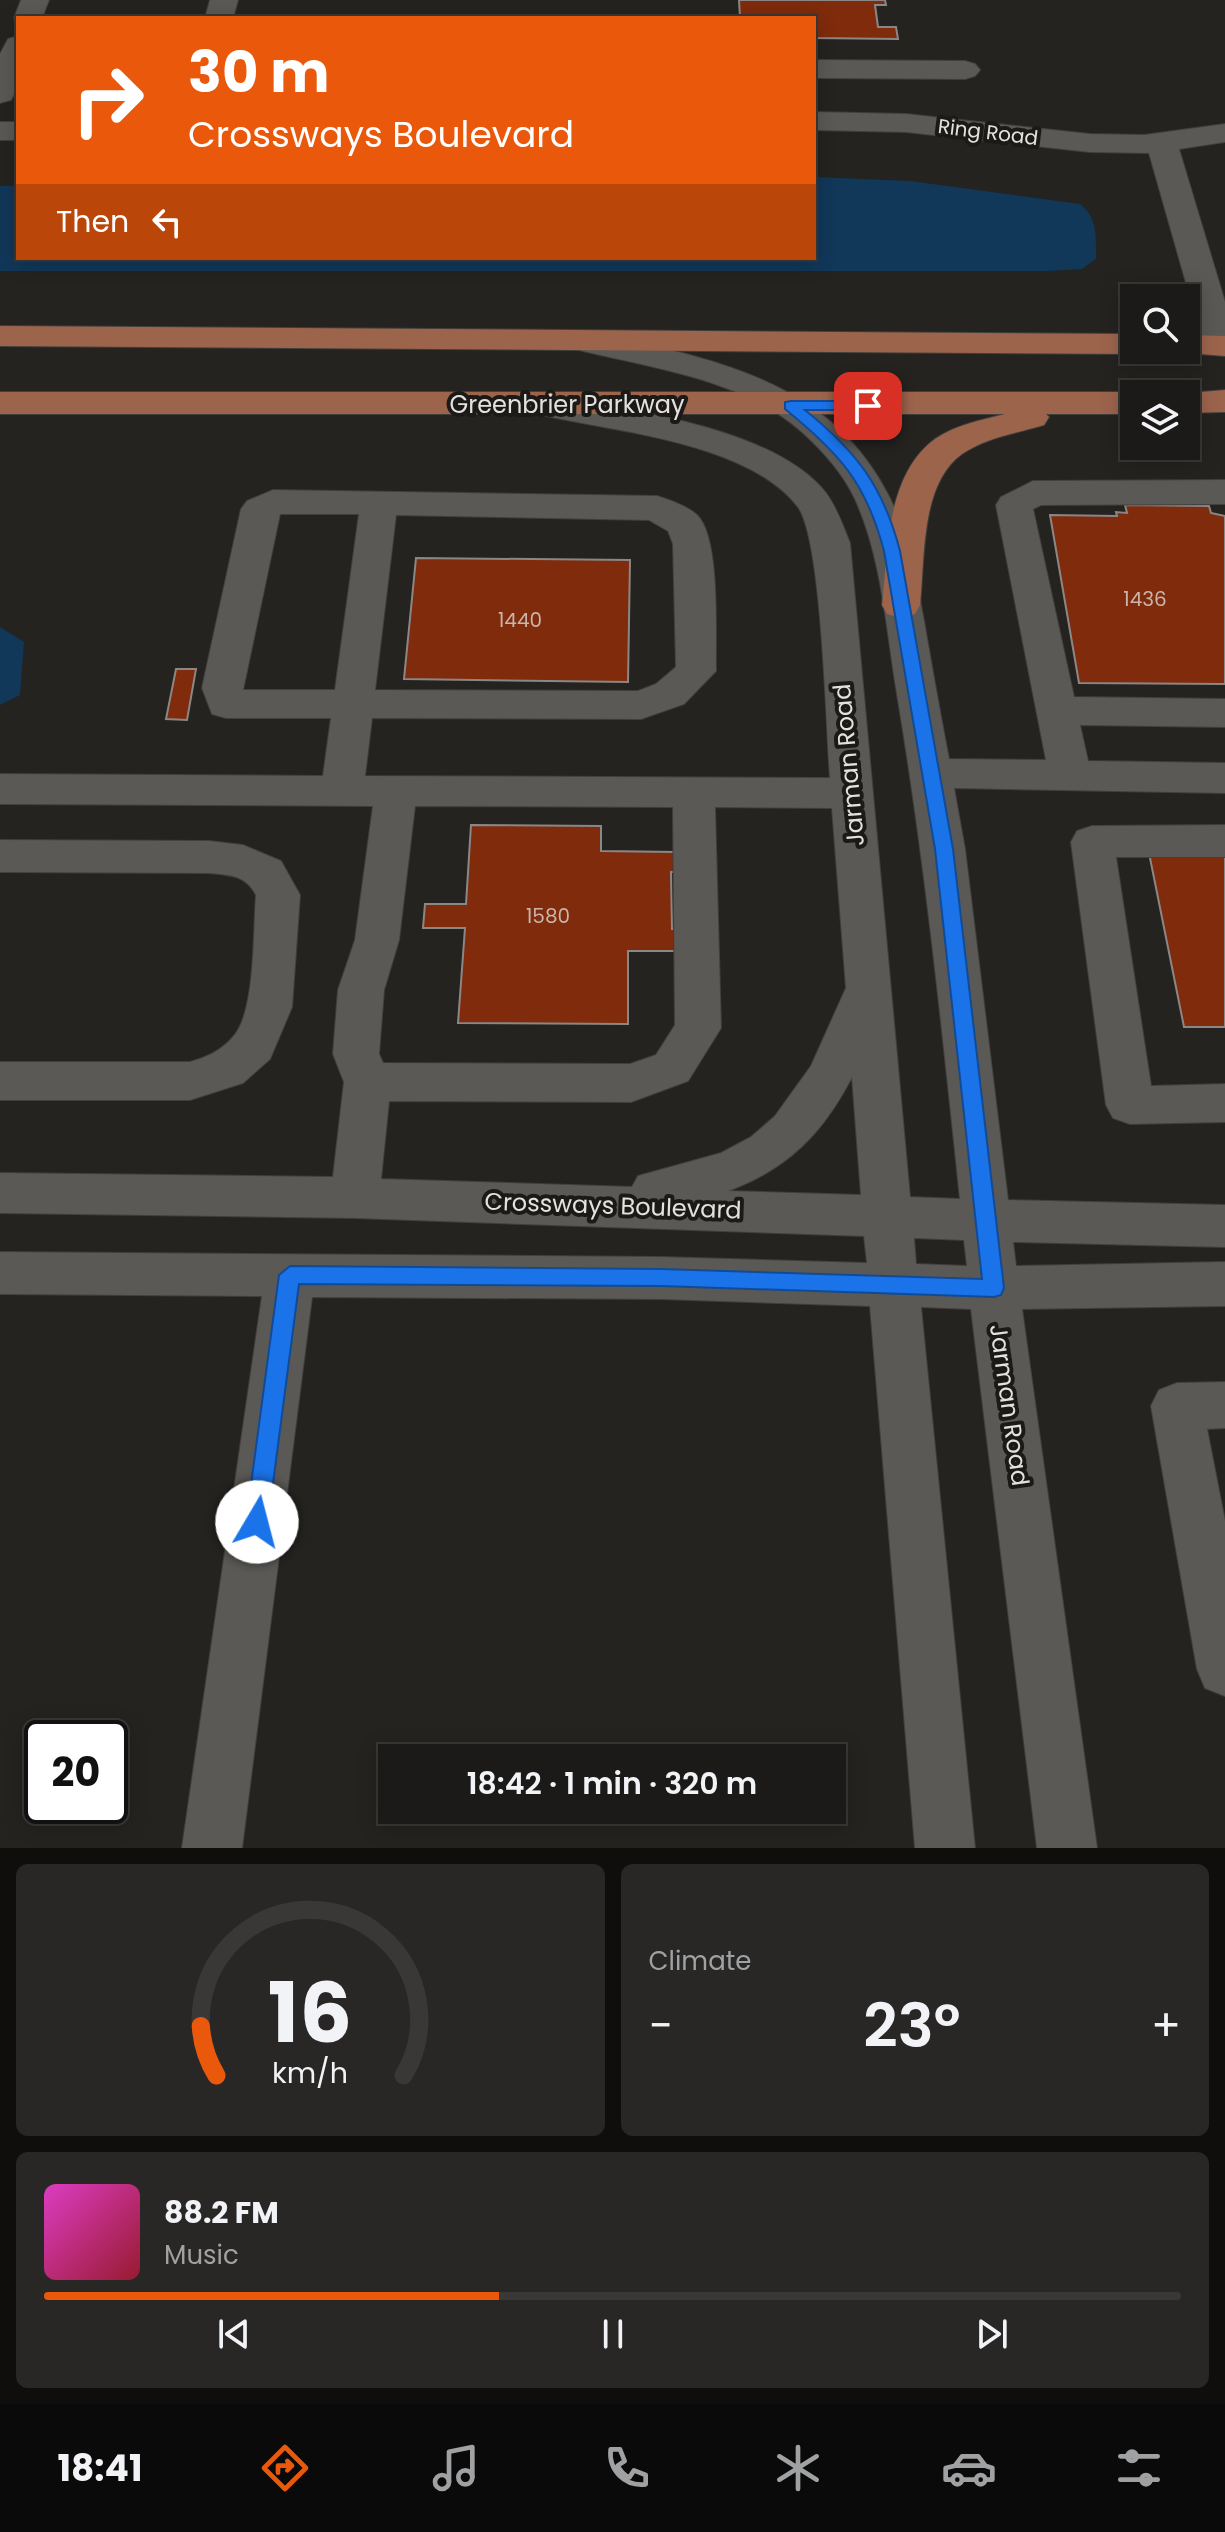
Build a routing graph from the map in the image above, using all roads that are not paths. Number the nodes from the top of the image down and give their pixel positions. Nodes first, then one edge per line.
1 (16, 50) edge
2 (816, 69) edge
3 (965, 70) dead end
4 (0, 94) edge
5 (816, 121) edge
6 (1225, 133) edge
7 (1161, 141) junction
8 (0, 336) edge
9 (583, 341) junction
10 (1120, 344) edge
11 (1200, 345) edge
12 (1223, 346) edge
13 (1225, 401) edge
14 (1200, 402) edge
15 (0, 403) edge
16 (1120, 404) edge
17 (545, 405) junction
18 (791, 405) junction
19 (1061, 406) junction
20 (1225, 492) edge
21 (379, 503) junction
22 (901, 605) junction
23 (351, 705) junction
24 (1056, 711) junction
25 (1225, 713) edge
26 (930, 773) junction
27 (1070, 776) junction
28 (1225, 778) edge
29 (0, 789) edge
30 (342, 791) junction
31 (396, 791) junction
32 (694, 793) junction
33 (851, 793) junction
34 (1225, 841) edge
35 (0, 856) edge
36 (868, 986) junction
37 (0, 1081) edge
38 (367, 1082) junction
39 (1225, 1103) edge
40 (0, 1193) edge
41 (355, 1198) junction
42 (567, 1204) junction
43 (887, 1215) junction
44 (986, 1218) junction
45 (1225, 1226) edge
46 (0, 1273) edge
47 (290, 1275) junction
48 (1225, 1284) edge
49 (894, 1286) junction
50 (994, 1288) junction
51 (1225, 1405) edge
52 (1225, 1669) edge
53 (212, 1848) edge
54 (945, 1848) edge
55 (1067, 1848) edge

1 - 4 street
2 - 3 street
5 - 7 street, Ring Road
6 - 7 street, Ring Road
7 - 12 street
8 - 9 main road
9 - 10 main road
9 - 18 street, Jarman Road
11 - 12 main road
13 - 14 main road
15 - 17 main road, Greenbrier Parkway
16 - 19 main road, Greenbrier Parkway
17 - 18 main road, Greenbrier Parkway
17 - 33 street, Jarman Road
18 - 19 main road, Greenbrier Parkway
18 - 22 street, Jarman Road
19 - 22 main road
20 - 24 street
21 - 23 street
21 - 23 street
21 - 23 street
22 - 26 street, Jarman Road
23 - 30 street
24 - 25 street
24 - 27 street
26 - 27 street
26 - 44 street, Jarman Road
27 - 28 street
29 - 30 street
30 - 31 street
31 - 32 street
31 - 38 street
32 - 33 street
32 - 38 street
33 - 36 street, Jarman Road
34 - 39 street
35 - 37 street
36 - 42 street
36 - 43 street, Jarman Road
38 - 41 street
40 - 41 street, Crossways Boulevard
41 - 42 street, Crossways Boulevard
42 - 43 street, Crossways Boulevard
43 - 44 street, Crossways Boulevard
43 - 49 street, Jarman Road
44 - 45 street, Crossways Boulevard
44 - 50 street, Jarman Road
46 - 47 street
47 - 49 street
47 - 53 street
48 - 50 street
49 - 50 street
49 - 54 street, Jarman Road
50 - 55 street, Jarman Road
51 - 52 street

